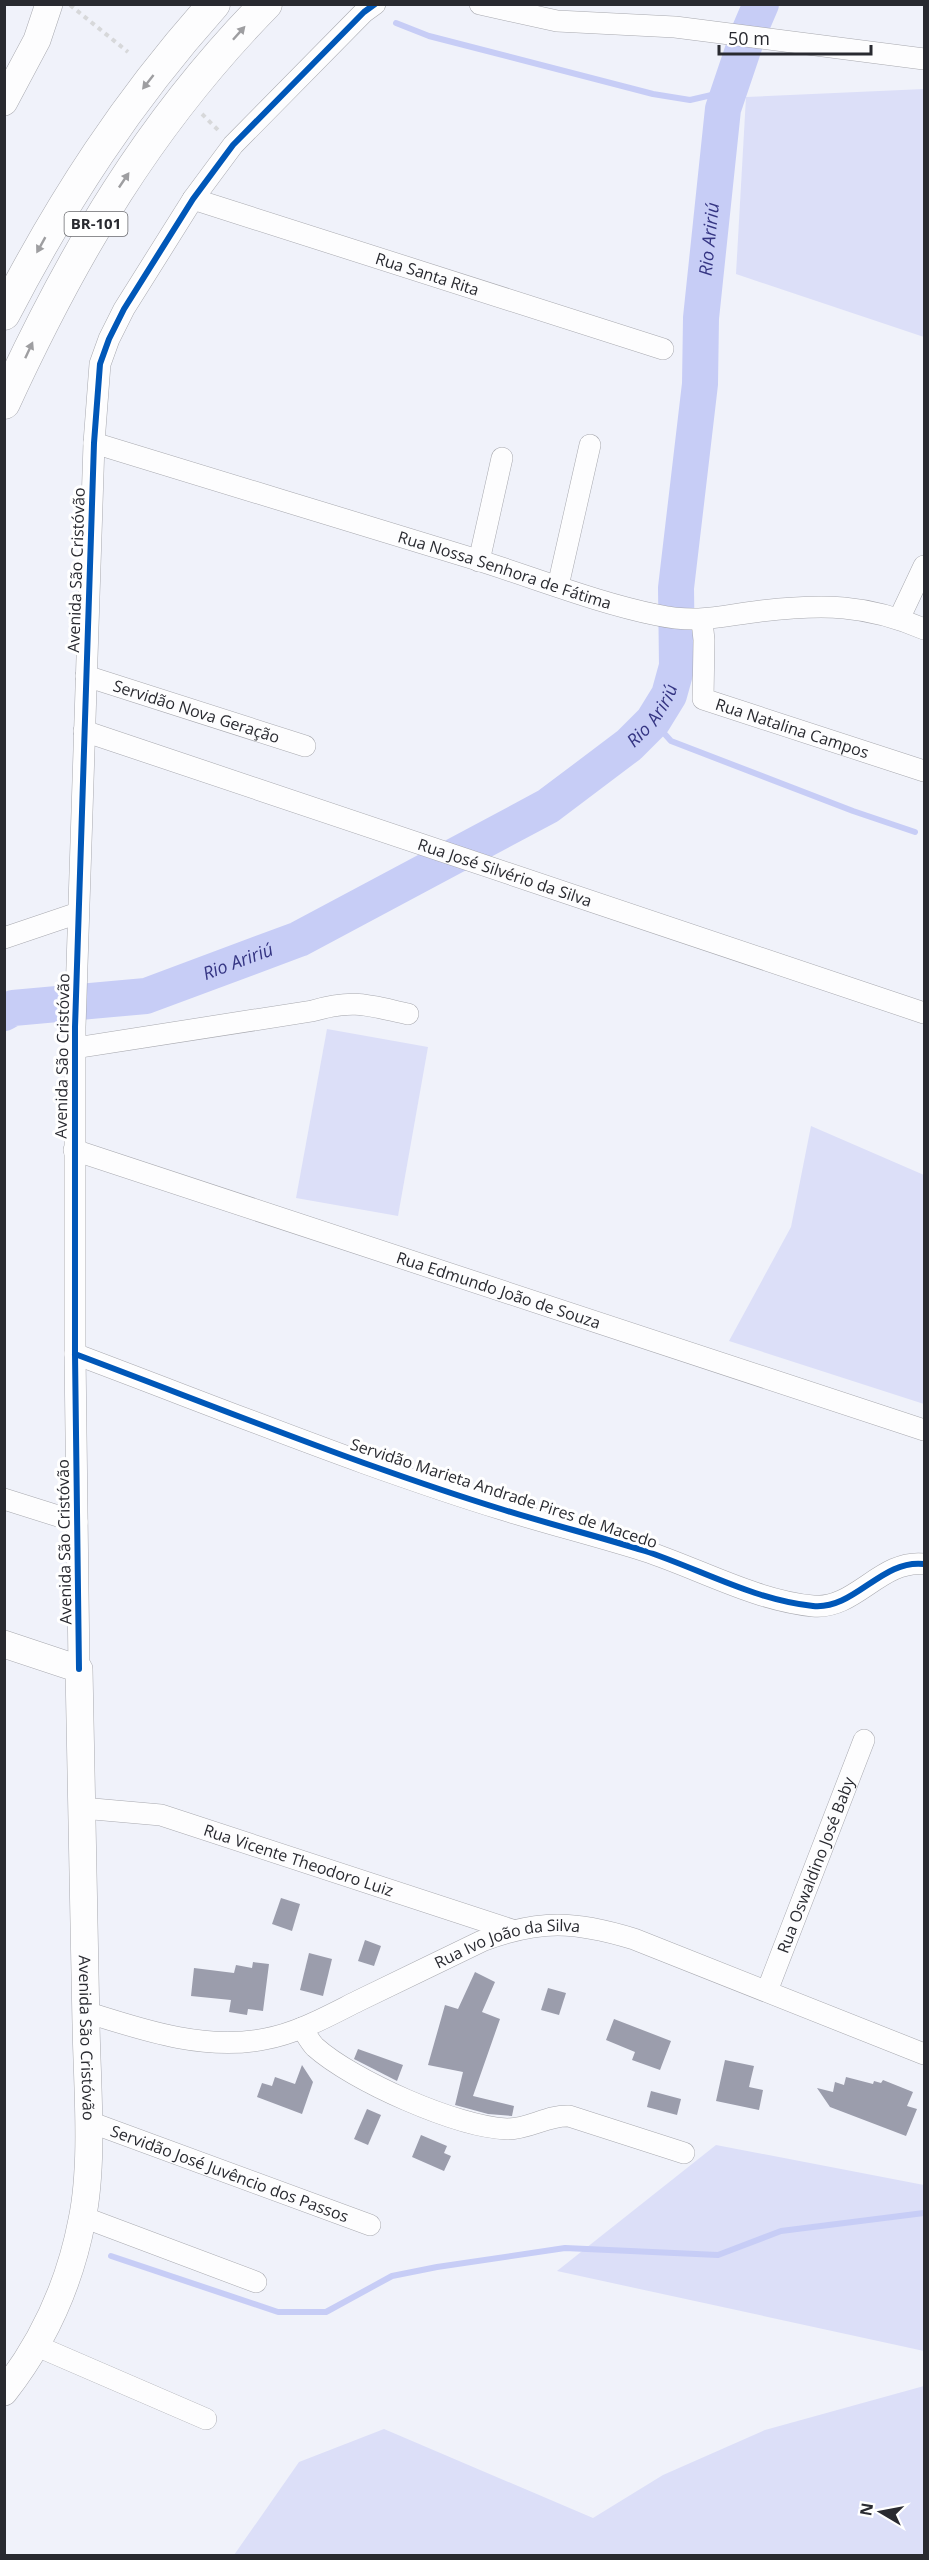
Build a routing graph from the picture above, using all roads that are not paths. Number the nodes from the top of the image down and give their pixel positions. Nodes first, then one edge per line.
1 (49, 4) edge
2 (214, 4) edge
3 (266, 4) edge
4 (375, 4) edge
5 (480, 4) edge
6 (922, 57) edge
7 (4, 102) edge
8 (193, 199) junction
9 (4, 314) edge
10 (663, 350) dead end
11 (4, 403) edge
12 (94, 443) junction
13 (590, 445) dead end
14 (502, 458) dead end
15 (479, 561) junction
16 (924, 566) edge
17 (558, 586) junction
18 (899, 619) junction
19 (695, 620) junction
20 (924, 629) edge
21 (86, 676) junction
22 (84, 731) junction
23 (305, 746) dead end
24 (924, 771) edge
25 (78, 913) junction
26 (4, 938) edge
27 (924, 1013) edge
28 (408, 1014) dead end
29 (75, 1038) junction
30 (74, 1150) junction
31 (75, 1354) junction
32 (924, 1430) edge
33 (4, 1499) edge
34 (77, 1522) junction
35 (924, 1564) edge
36 (4, 1644) edge
37 (79, 1669) junction
38 (864, 1740) dead end
39 (82, 1808) junction
40 (512, 1930) junction
41 (767, 1992) junction
42 (86, 2012) junction
43 (302, 2028) junction
44 (924, 2054) edge
45 (87, 2121) junction
46 (684, 2152) dead end
47 (83, 2217) junction
48 (370, 2225) dead end
49 (256, 2282) dead end
50 (37, 2346) junction
51 (4, 2392) edge
52 (206, 2419) dead end

1 - 7 main road
2 -> 9 highway, BR-101
11 -> 3 highway, BR-101
4 - 8 street, Avenida São Cristóvão
5 - 6 street
8 - 10 street, Rua Santa Rita
8 - 12 street, Avenida São Cristóvão
12 - 15 street, Rua Nossa Senhora de Fátima
12 - 21 street, Avenida São Cristóvão
13 - 17 street
14 - 15 street
15 - 17 street, Rua Nossa Senhora de Fátima
16 - 18 street
17 - 19 street, Rua Nossa Senhora de Fátima
18 - 19 street, Rua Nossa Senhora de Fátima
18 - 20 street, Rua Nossa Senhora de Fátima
19 - 24 street, Rua Natalina Campos
21 - 22 street, Avenida São Cristóvão
21 - 23 street, Servidão Nova Geração
22 - 25 street, Avenida São Cristóvão
22 - 27 street, Rua José Silvério da Silva
25 - 26 street
25 - 29 street, Avenida São Cristóvão
28 - 29 street
29 - 30 street, Avenida São Cristóvão
30 - 31 street, Avenida São Cristóvão
30 - 32 street, Rua Edmundo João de Souza
31 - 34 street, Avenida São Cristóvão
31 - 35 street, Servidão Marieta Andrade Pires de Macedo
33 - 34 street
34 - 37 street, Avenida São Cristóvão
36 - 37 main road
37 - 39 main road, Avenida São Cristóvão
38 - 41 street, Rua Oswaldino José Baby
39 - 40 street, Rua Vicente Theodoro Luiz
39 - 42 main road, Avenida São Cristóvão
40 - 41 street, Rua Ivo João da Silva
40 - 43 street, Rua Ivo João da Silva
41 - 44 street, Rua Ivo João da Silva
42 - 43 street, Rua Ivo João da Silva
42 - 45 main road, Avenida São Cristóvão
43 - 46 street
45 - 47 main road, Avenida São Cristóvão
45 - 48 street, Servidão José Juvêncio dos Passos
47 - 49 street
47 - 50 main road, Avenida São Cristóvão
50 - 51 main road, Avenida São Cristóvão
50 - 52 street

